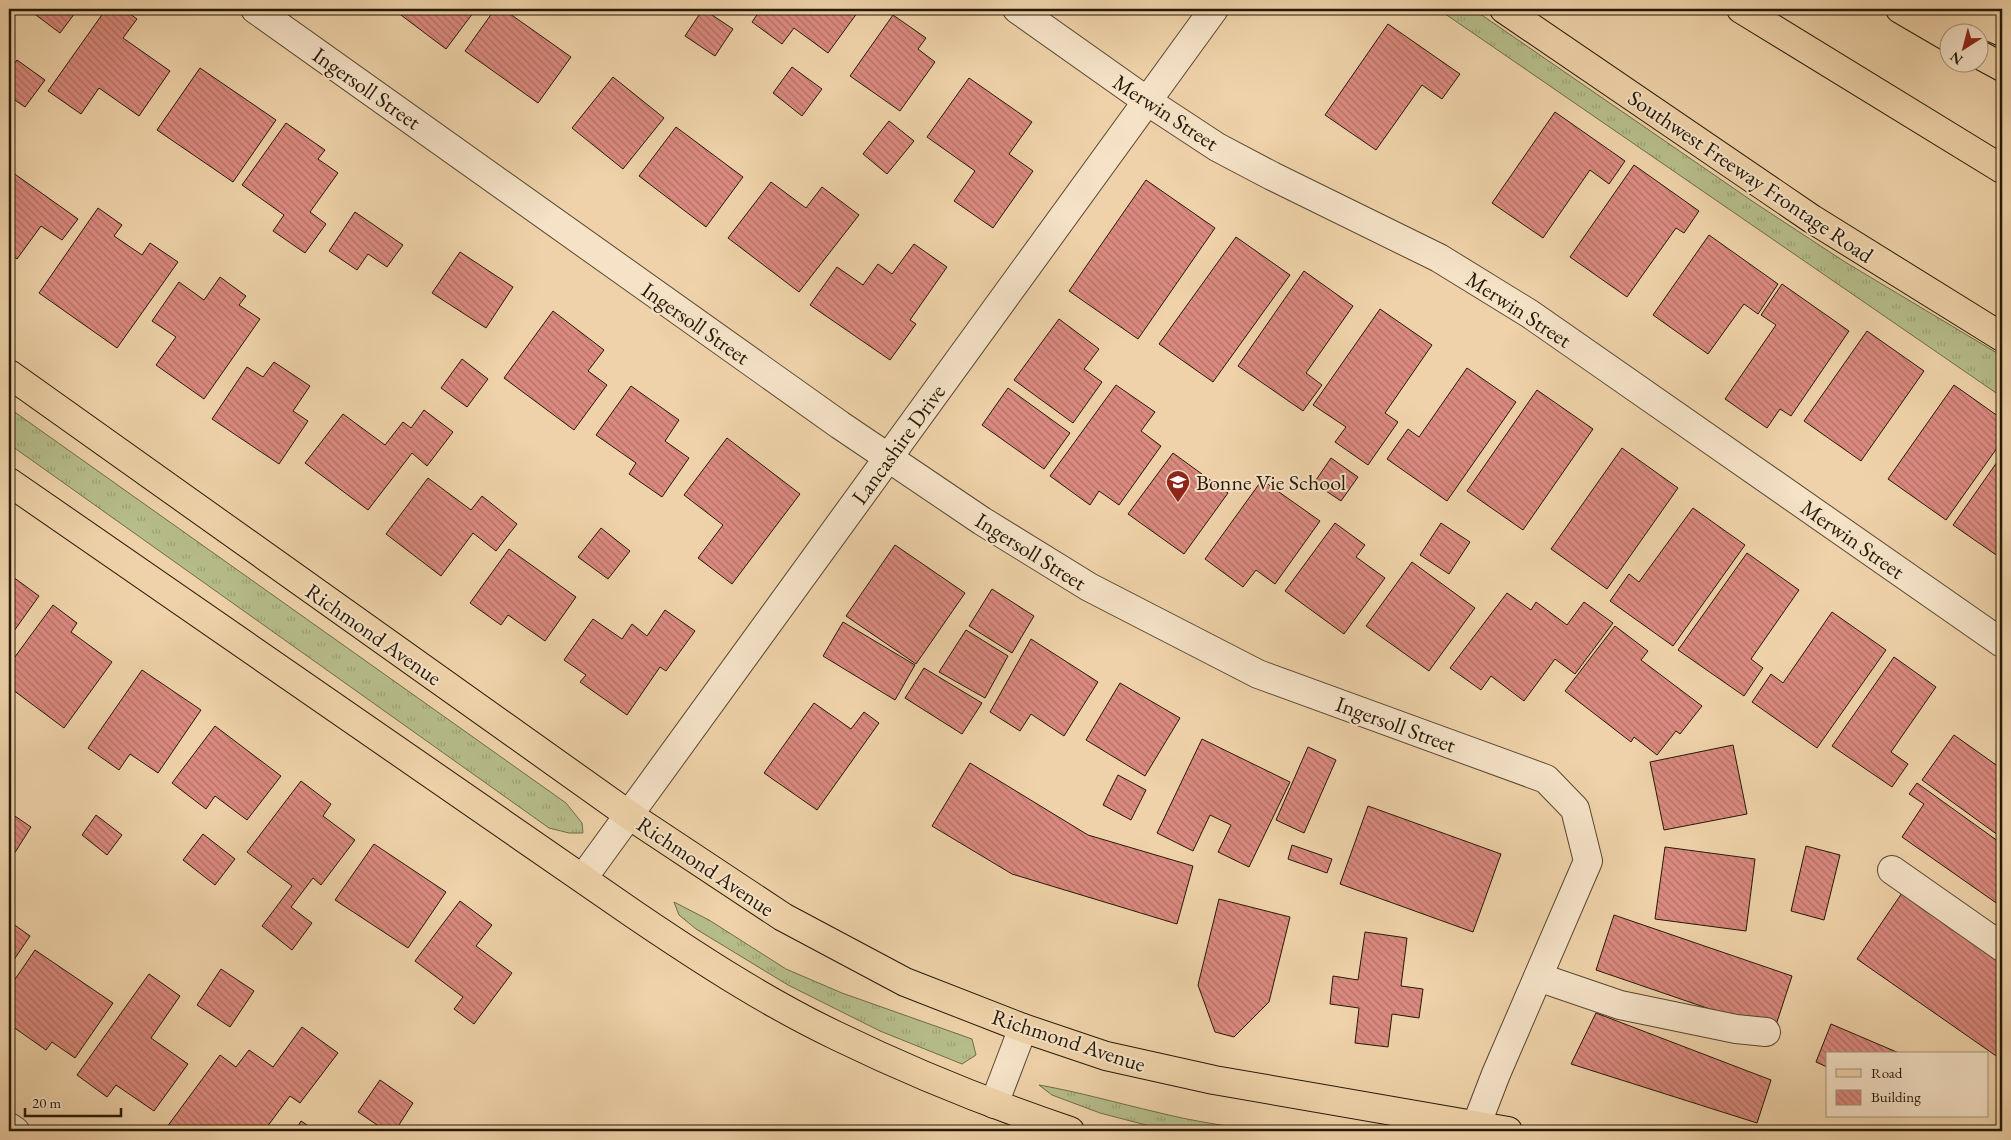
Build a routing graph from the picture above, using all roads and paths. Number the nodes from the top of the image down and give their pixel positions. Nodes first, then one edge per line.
1 (255, 9) edge
2 (1017, 9) edge
3 (1214, 9) edge
4 (1504, 9) edge
5 (1741, 9) edge
6 (1900, 9) edge
7 (1949, 9) edge
8 (1938, 31) edge
9 (2002, 32) edge
10 (1814, 52) junction
11 (1988, 59) edge
12 (2002, 67) edge
13 (1147, 101) junction
14 (2002, 155) edge
15 (2002, 169) edge
16 (2002, 337) edge
17 (9, 374) edge
18 (888, 458) junction
19 (9, 482) edge
20 (2002, 644) edge
21 (629, 815) junction
22 (1892, 870) dead end
23 (583, 878) junction
24 (2002, 947) edge
25 (1538, 978) junction
26 (1023, 1028) junction
27 (1766, 1032) dead end
28 (994, 1104) junction
29 (9, 1127) edge
30 (1475, 1128) edge
31 (15, 1131) edge
32 (1070, 1131) edge
33 (1508, 1131) edge

1 - 18 street, Ingersoll Street
2 - 13 street, Merwin Street
3 - 13 street, Lancashire Drive
4 - 16 main road, Southwest Freeway Frontage Road
5 - 10 main road
6 - 8 main road
7 - 9 main road
10 - 14 main road
10 - 15 main road
11 - 12 main road
13 - 18 street, Lancashire Drive
13 - 20 street, Merwin Street
17 - 21 main road, Richmond Avenue
18 - 21 street, Lancashire Drive
18 - 25 street, Ingersoll Street
19 - 23 main road
21 - 23 street, Lancashire Drive
21 - 26 main road, Richmond Avenue
22 - 24 street
23 - 28 main road
25 - 27 street
25 - 30 street, Ingersoll Street
26 - 28 street
26 - 30 main road, Richmond Avenue
28 - 32 main road
29 - 31 street
30 - 33 main road, Richmond Avenue

